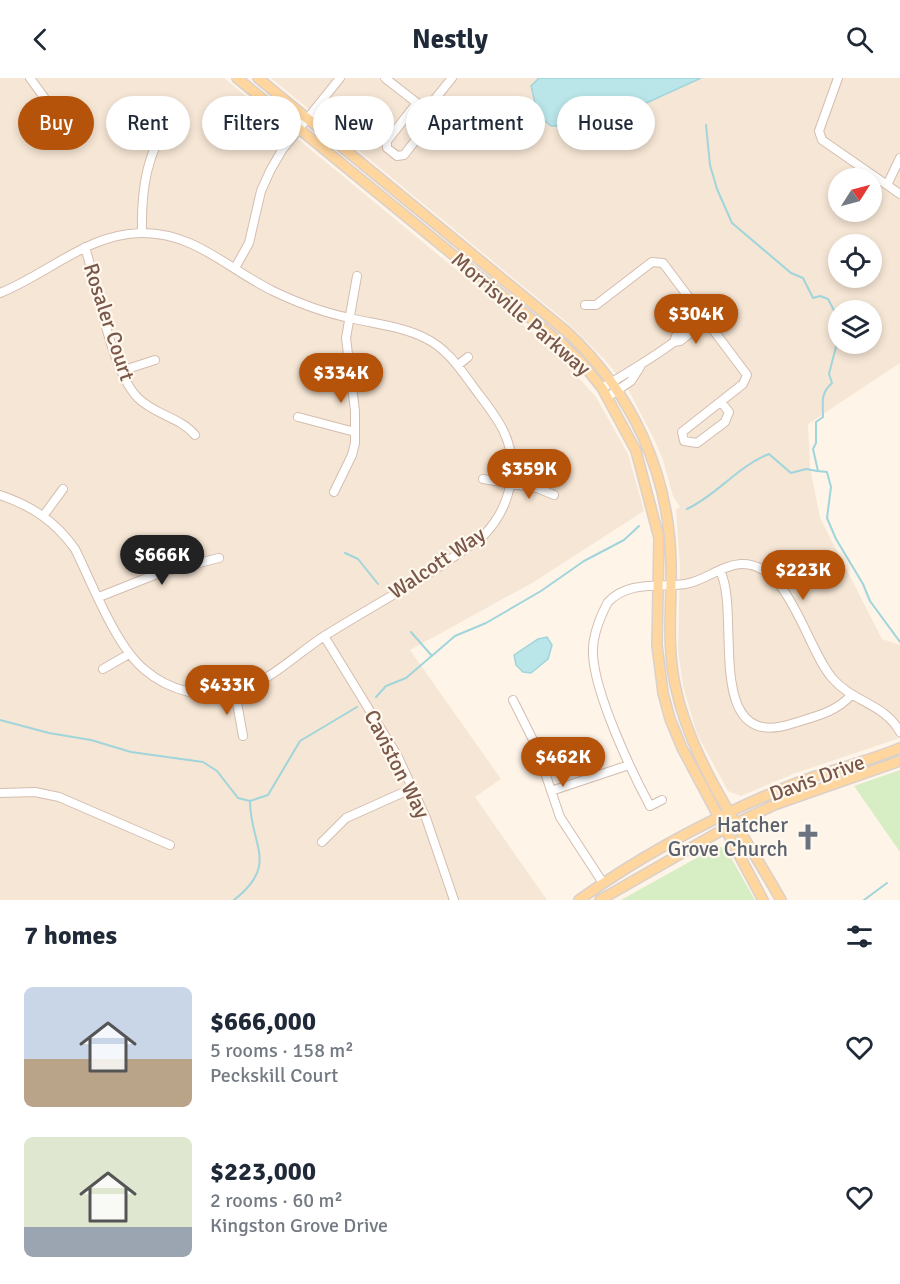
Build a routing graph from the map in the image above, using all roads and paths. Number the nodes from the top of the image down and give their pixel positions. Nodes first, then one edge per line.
1 (30, 78) edge
2 (237, 78) edge
3 (258, 78) edge
4 (340, 78) edge
5 (385, 78) edge
6 (838, 78) edge
7 (449, 79) edge
8 (44, 96) edge
9 (260, 96) edge
10 (406, 96) edge
11 (436, 96) edge
12 (406, 117) edge
13 (308, 119) junction
14 (301, 127) edge
15 (301, 129) edge
16 (153, 150) edge
17 (285, 150) edge
18 (408, 150) edge
19 (900, 158) edge
20 (887, 185) junction
21 (900, 194) edge
22 (142, 233) junction
23 (85, 247) junction
24 (235, 268) junction
25 (357, 276) dead end
26 (0, 293) edge
27 (585, 305) dead end
28 (705, 317) junction
29 (348, 318) junction
30 (468, 357) dead end
31 (155, 360) dead end
32 (458, 365) junction
33 (640, 367) junction
34 (121, 371) junction
35 (612, 382) junction
36 (602, 388) junction
37 (619, 390) junction
38 (608, 397) junction
39 (721, 402) junction
40 (298, 417) dead end
41 (356, 432) junction
42 (195, 435) dead end
43 (483, 479) dead end
44 (511, 483) junction
45 (63, 489) dead end
46 (334, 492) dead end
47 (0, 495) edge
48 (554, 495) dead end
49 (44, 515) junction
50 (219, 558) dead end
51 (720, 571) junction
52 (659, 584) junction
53 (671, 585) junction
54 (99, 597) junction
55 (324, 636) junction
56 (129, 654) junction
57 (103, 669) dead end
58 (235, 692) junction
59 (852, 695) junction
60 (513, 700) dead end
61 (900, 732) edge
62 (243, 736) dead end
63 (900, 748) edge
64 (900, 761) edge
65 (629, 765) junction
66 (413, 788) junction
67 (551, 791) junction
68 (0, 793) edge
69 (662, 800) dead end
70 (730, 812) junction
71 (718, 817) junction
72 (736, 823) junction
73 (724, 829) junction
74 (322, 842) dead end
75 (170, 845) dead end
76 (603, 883) junction
77 (454, 900) edge
78 (579, 900) edge
79 (600, 900) edge
80 (763, 900) edge
81 (781, 900) edge

1 - 8 street
2 - 9 main road, Morrisville Parkway
3 - 13 main road, Morrisville Parkway
4 - 13 street
5 - 10 street
6 - 20 street
7 - 11 street
12 - 18 street
13 - 14 street
13 - 35 main road, Morrisville Parkway
15 - 36 main road, Morrisville Parkway
16 - 22 street
17 - 24 street
19 - 20 street
20 - 21 street
22 - 23 street, Walcott Way
22 - 24 street, Walcott Way
23 - 26 street, Walcott Way
23 - 34 street, Rosaler Court
24 - 29 street, Walcott Way
25 - 29 street
27 - 28 street
28 - 33 street
28 - 39 street
29 - 32 street, Walcott Way
29 - 41 street
30 - 32 street
31 - 34 street
32 - 44 street, Walcott Way
33 - 35 street
33 - 37 street
34 - 42 street, Rosaler Court
35 - 36 street
35 - 37 main road, Morrisville Parkway
36 - 38 main road, Morrisville Parkway
37 - 38 street
37 - 53 main road, Morrisville Parkway
38 - 52 main road, Morrisville Parkway
39 - 39 street
40 - 41 street
41 - 46 street
43 - 44 street
44 - 48 street
44 - 55 street, Walcott Way
45 - 49 street
47 - 49 street, Walcott Way
49 - 54 street, Walcott Way
50 - 54 street
51 - 53 street
51 - 59 street
51 - 59 street
52 - 53 street
52 - 65 street
52 - 71 main road, Morrisville Parkway
53 - 70 main road, Morrisville Parkway
54 - 56 street, Walcott Way
55 - 58 street, Walcott Way
55 - 66 street, Caviston Way
56 - 57 street
56 - 58 street, Walcott Way
58 - 62 street
59 - 61 street
60 - 67 street
63 - 70 main road, Davis Drive
64 - 72 main road, Davis Drive
65 - 67 street
65 - 69 street
66 - 74 street
66 - 77 street, Caviston Way
67 - 76 street
68 - 75 street
70 - 71 main road, Davis Drive
70 - 72 main road, Morrisville Parkway
71 - 73 main road, Morrisville Parkway
71 - 76 main road, Davis Drive
72 - 73 main road, Davis Drive
72 - 81 main road, Morrisville Parkway
73 - 79 main road, Davis Drive
73 - 80 main road, Morrisville Parkway
76 - 78 main road, Davis Drive

